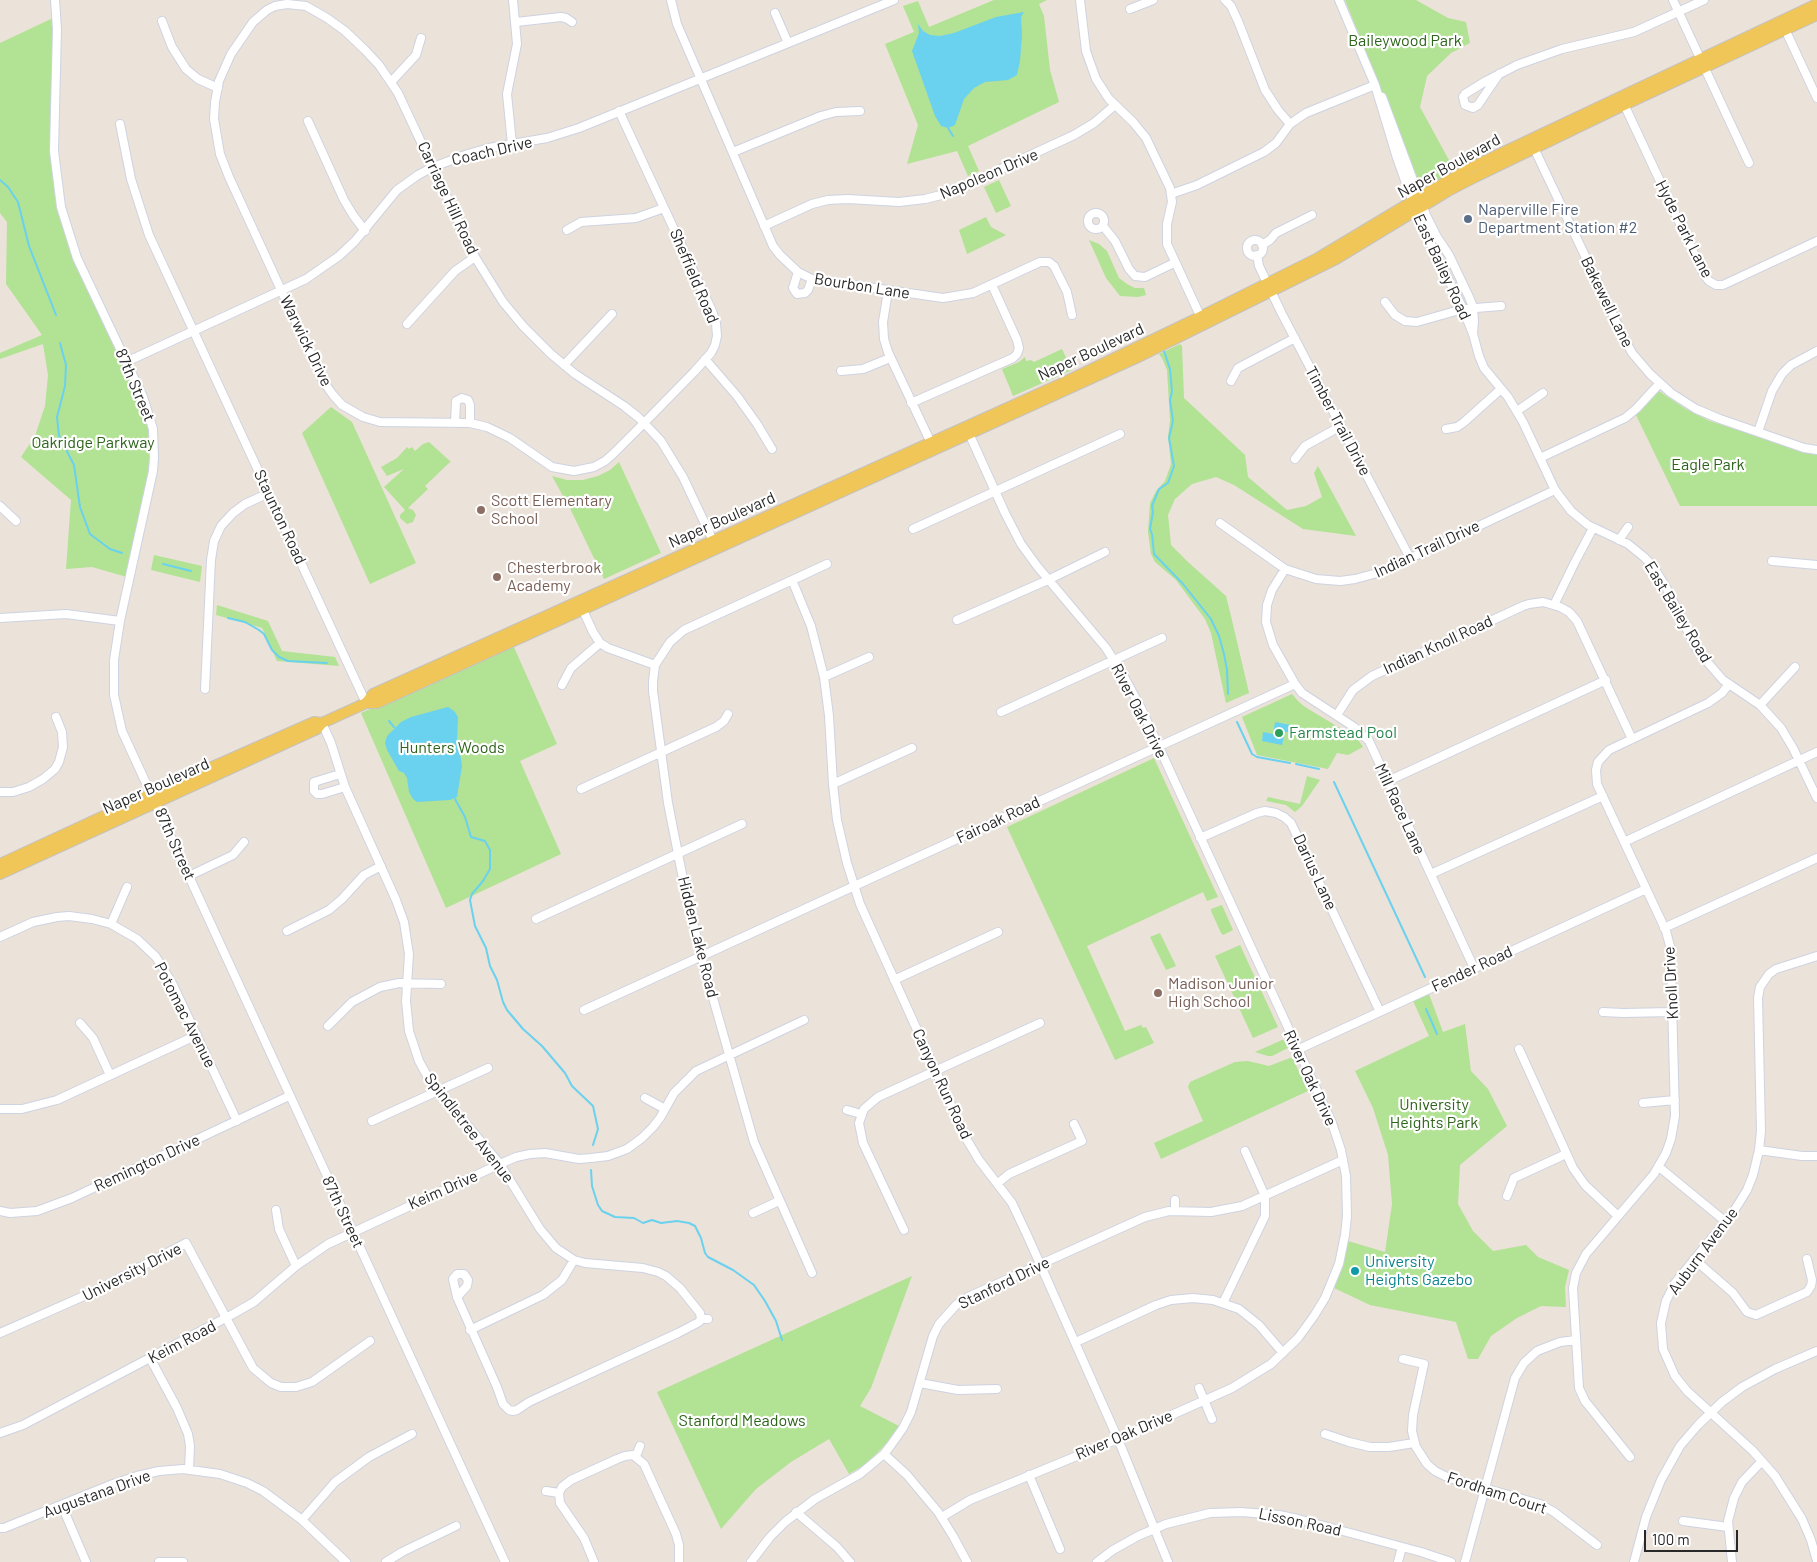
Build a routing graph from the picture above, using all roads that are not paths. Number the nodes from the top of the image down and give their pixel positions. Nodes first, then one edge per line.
1 (55, 0) edge
2 (513, 0) edge
3 (671, 0) edge
4 (870, 0) edge
5 (894, 0) edge
6 (1080, 0) edge
7 (1153, 0) edge
8 (1225, 0) edge
9 (1339, 0) edge
10 (1673, 0) edge
11 (1704, 0) edge
12 (1817, 4) edge
13 (308, 7) joint
14 (873, 9) junction
15 (1130, 9) dead end
16 (1678, 12) junction
17 (776, 13) dead end
18 (1817, 15) edge
19 (162, 22) dead end
20 (516, 22) junction
21 (572, 22) dead end
22 (1783, 25) junction
23 (421, 38) dead end
24 (788, 43) junction
25 (1702, 63) junction
26 (1499, 74) junction
27 (701, 78) junction
28 (391, 82) junction
29 (1375, 85) junction
30 (218, 88) junction
31 (1817, 98) edge
32 (1622, 101) junction
33 (1115, 105) junction
34 (860, 111) dead end
35 (619, 112) junction
36 (308, 121) dead end
37 (120, 124) dead end
38 (1290, 124) junction
39 (512, 144) junction
40 (1532, 144) junction
41 (732, 152) junction
42 (1749, 163) dead end
43 (433, 167) junction
44 (1171, 194) junction
45 (1418, 204) junction
46 (664, 208) junction
47 (1312, 215) dead end
48 (764, 226) junction
49 (1103, 226) dead end
50 (365, 230) junction
51 (567, 230) dead end
52 (1817, 241) edge
53 (1262, 245) junction
54 (1256, 255) junction
55 (475, 257) junction
56 (1174, 263) junction
57 (798, 272) junction
58 (812, 279) junction
59 (992, 284) junction
60 (1270, 287) junction
61 (282, 291) junction
62 (888, 291) junction
63 (1385, 302) dead end
64 (1501, 306) dead end
65 (1473, 307) junction
66 (1463, 309) junction
67 (612, 314) dead end
68 (1072, 315) dead end
69 (1202, 321) junction
70 (406, 324) dead end
71 (194, 331) junction
72 (1473, 334) junction
73 (1295, 338) junction
74 (1817, 351) edge
75 (890, 358) junction
76 (705, 359) junction
77 (126, 362) junction
78 (564, 365) junction
79 (841, 370) dead end
80 (1231, 381) dead end
81 (1660, 383) junction
82 (1501, 389) junction
83 (1543, 393) dead end
84 (912, 403) junction
85 (1517, 411) junction
86 (455, 423) junction
87 (470, 423) junction
88 (644, 423) junction
89 (1341, 426) junction
90 (1446, 429) dead end
91 (967, 430) junction
92 (1758, 432) junction
93 (1120, 434) dead end
94 (932, 446) junction
95 (772, 449) dead end
96 (1817, 450) edge
97 (1540, 458) junction
98 (1295, 459) dead end
99 (1555, 490) junction
100 (995, 492) junction
101 (269, 493) junction
102 (0, 506) edge
103 (16, 521) dead end
104 (1220, 523) dead end
105 (1628, 527) dead end
106 (1593, 528) junction
107 (913, 529) dead end
108 (1620, 540) junction
109 (715, 545) junction
110 (1105, 552) dead end
111 (1410, 558) junction
112 (1772, 561) dead end
113 (827, 564) dead end
114 (1817, 565) edge
115 (1285, 569) junction
116 (792, 580) junction
117 (1048, 580) junction
118 (1554, 605) junction
119 (581, 606) junction
120 (0, 618) edge
121 (957, 620) dead end
122 (120, 621) junction
123 (1162, 638) dead end
124 (600, 643) junction
125 (869, 657) dead end
126 (1114, 660) junction
127 (655, 665) junction
128 (1795, 667) dead end
129 (824, 677) junction
130 (1606, 680) junction
131 (1295, 684) junction
132 (1729, 684) junction
133 (562, 685) dead end
134 (205, 689) dead end
135 (366, 703) junction
136 (1760, 705) junction
137 (1000, 712) dead end
138 (728, 714) dead end
139 (1337, 715) junction
140 (56, 717) dead end
141 (322, 723) junction
142 (1632, 738) junction
143 (1158, 746) junction
144 (912, 748) dead end
145 (661, 752) junction
146 (1817, 752) edge
147 (1799, 760) junction
148 (340, 774) junction
149 (1388, 781) junction
150 (833, 784) junction
151 (345, 787) junction
152 (580, 789) dead end
153 (0, 792) edge
154 (1603, 796) junction
155 (154, 798) junction
156 (1817, 798) edge
157 (742, 824) dead end
158 (1200, 838) junction
159 (244, 842) dead end
160 (1624, 842) junction
161 (678, 854) junction
162 (1817, 858) edge
163 (0, 864) edge
164 (381, 866) junction
165 (0, 874) edge
166 (1431, 874) junction
167 (189, 876) junction
168 (854, 886) junction
169 (127, 887) dead end
170 (1646, 889) junction
171 (536, 919) dead end
172 (111, 924) junction
173 (1664, 928) junction
174 (287, 931) dead end
175 (998, 932) dead end
176 (0, 937) edge
177 (701, 956) junction
178 (1817, 956) edge
179 (1474, 968) junction
180 (894, 980) junction
181 (407, 982) junction
182 (441, 984) dead end
183 (584, 1010) dead end
184 (1380, 1012) junction
185 (1604, 1012) dead end
186 (1672, 1012) junction
187 (804, 1020) dead end
188 (80, 1023) dead end
189 (1040, 1024) dead end
190 (328, 1026) dead end
191 (197, 1035) junction
192 (1519, 1049) dead end
193 (1297, 1050) junction
194 (728, 1055) junction
195 (488, 1068) dead end
196 (936, 1071) junction
197 (110, 1075) junction
198 (438, 1091) junction
199 (289, 1096) junction
200 (645, 1098) dead end
201 (1674, 1100) junction
202 (1643, 1103) dead end
203 (0, 1109) edge
204 (665, 1109) junction
205 (847, 1110) dead end
206 (861, 1114) junction
207 (237, 1121) junction
208 (372, 1121) dead end
209 (1074, 1124) dead end
210 (1759, 1150) junction
211 (1245, 1151) dead end
212 (1566, 1154) junction
213 (1817, 1156) edge
214 (1343, 1160) junction
215 (500, 1164) junction
216 (1659, 1167) junction
217 (998, 1183) junction
218 (1265, 1196) junction
219 (1506, 1196) dead end
220 (1174, 1200) dead end
221 (779, 1201) junction
222 (276, 1210) dead end
223 (1175, 1210) junction
224 (0, 1211) edge
225 (753, 1213) dead end
226 (1618, 1216) junction
227 (1726, 1222) junction
228 (904, 1230) dead end
229 (352, 1232) junction
230 (1694, 1259) junction
231 (574, 1260) junction
232 (1807, 1260) dead end
233 (1041, 1265) junction
234 (296, 1266) junction
235 (812, 1273) dead end
236 (457, 1297) dead end
237 (1223, 1303) junction
238 (226, 1319) junction
239 (470, 1330) junction
240 (0, 1333) edge
241 (1576, 1340) junction
242 (370, 1341) dead end
243 (1076, 1342) junction
244 (1817, 1351) edge
245 (1283, 1353) junction
246 (150, 1358) junction
247 (1403, 1359) dead end
248 (920, 1383) junction
249 (1198, 1388) dead end
250 (997, 1390) dead end
251 (1204, 1400) junction
252 (510, 1410) junction
253 (1710, 1413) junction
254 (506, 1419) dead end
255 (1212, 1419) dead end
256 (0, 1433) edge
257 (412, 1434) dead end
258 (1326, 1434) dead end
259 (1118, 1439) junction
260 (1414, 1443) junction
261 (640, 1446) dead end
262 (884, 1454) junction
263 (636, 1456) junction
264 (1630, 1457) dead end
265 (1762, 1461) junction
266 (189, 1470) junction
267 (1029, 1476) junction
268 (1485, 1489) junction
269 (546, 1491) dead end
270 (559, 1493) junction
271 (62, 1506) junction
272 (796, 1512) junction
273 (942, 1517) junction
274 (302, 1520) junction
275 (1683, 1521) dead end
276 (456, 1526) dead end
277 (1728, 1526) junction
278 (0, 1528) edge
279 (1154, 1529) junction
280 (1596, 1545) dead end
281 (1402, 1547) junction
282 (1815, 1548) edge
283 (1060, 1549) dead end
284 (1817, 1561) edge
285 (86, 1562) edge
286 (159, 1562) edge
287 (183, 1562) edge
288 (346, 1562) edge
289 (386, 1562) edge
290 (505, 1562) edge
291 (594, 1562) edge
292 (679, 1562) edge
293 (751, 1562) edge
294 (850, 1562) edge
295 (966, 1562) edge
296 (1098, 1562) edge
297 (1168, 1562) edge
298 (1398, 1562) edge
299 (1451, 1562) edge
300 (1464, 1562) edge
301 (1634, 1562) edge
302 (1732, 1562) edge

1 - 77 street, 87th Street
2 - 20 street
3 - 27 street, Bourbon Lane
4 - 14 street
5 - 14 street, Coach Drive
6 - 33 street
7 - 15 street
8 - 38 street
9 - 29 street, East Bailey Road
10 - 16 street
11 - 16 street
12 - 22 main road, Naper Boulevard
13 - 28 street, Carriage Hill Road
13 - 30 street, Warwick Drive
14 - 24 street, Coach Drive
16 - 25 street
16 - 26 street
17 - 24 street
18 - 22 main road, Naper Boulevard
19 - 30 street
20 - 21 street
20 - 39 street
22 - 25 main road, Naper Boulevard
22 - 31 street
23 - 28 street
24 - 27 street, Coach Drive
25 - 32 main road, Naper Boulevard
25 - 42 street
26 - 26 street
27 - 35 street, Coach Drive
27 - 41 street, Bourbon Lane
28 - 43 street, Carriage Hill Road
29 - 38 street
29 - 45 street, East Bailey Road
30 - 61 street, Warwick Drive
32 - 40 main road, Naper Boulevard
32 - 52 street, Hyde Park Lane
33 - 44 street
33 - 48 street, Napoleon Drive
34 - 41 street
35 - 39 street, Coach Drive
35 - 46 street, Sheffield Road
36 - 50 street
37 - 71 street, Staunton Road
38 - 44 street
39 - 43 street, Coach Drive
40 - 45 main road, Naper Boulevard
40 - 81 street, Bakewell Lane
41 - 48 street, Bourbon Lane
43 - 50 street, Coach Drive
43 - 55 street, Carriage Hill Road
44 - 56 street
45 - 60 main road, Naper Boulevard
45 - 65 street, East Bailey Road
45 - 66 street, East Bailey Road
46 - 51 street
46 - 76 street, Sheffield Road
47 - 53 street
48 - 57 street, Bourbon Lane
49 - 56 street
50 - 61 street, Coach Drive
53 - 54 street
53 - 54 street
54 - 60 street, Timber Trail Drive
55 - 70 street
55 - 78 street, Carriage Hill Road
56 - 69 street
57 - 58 street, Bourbon Lane
57 - 58 street
58 - 62 street, Bourbon Lane
59 - 62 street, Bourbon Lane
59 - 68 street, Bourbon Lane
59 - 84 street
60 - 69 main road, Naper Boulevard
60 - 73 street, Timber Trail Drive
61 - 71 street, Coach Drive
61 - 86 street, Warwick Drive
62 - 75 street
63 - 66 street
64 - 65 street
65 - 66 street
65 - 72 street, East Bailey Road
66 - 72 street, East Bailey Road
67 - 78 street
69 - 91 main road, Naper Boulevard
71 - 77 street, Coach Drive
71 - 101 street, Staunton Road
72 - 82 street, East Bailey Road
73 - 80 street
73 - 89 street, Timber Trail Drive
74 - 92 street
75 - 79 street
75 - 84 street
76 - 88 street, Sheffield Road
76 - 95 street
77 - 122 street, 87th Street
78 - 88 street, Carriage Hill Road
81 - 92 street, Bakewell Lane
81 - 97 street
82 - 85 street, East Bailey Road
82 - 90 street
83 - 85 street
84 - 94 street
85 - 97 street, East Bailey Road
86 - 87 street, Warwick Drive
86 - 87 street
87 - 88 street, Warwick Drive
88 - 109 street, Carriage Hill Road
89 - 98 street
89 - 111 street, Timber Trail Drive
91 - 94 main road, Naper Boulevard
91 - 100 street, River Oak Drive
92 - 96 street, Bakewell Lane
93 - 100 street
94 - 109 main road, Naper Boulevard
97 - 99 street, East Bailey Road
99 - 106 street, East Bailey Road
99 - 111 street, Indian Trail Drive
100 - 107 street
100 - 117 street, River Oak Drive
101 - 134 street
101 - 135 street, Staunton Road
102 - 103 street
104 - 115 street, Indian Trail Drive
105 - 108 street
106 - 108 street, East Bailey Road
106 - 118 street
108 - 132 street, East Bailey Road
109 - 119 main road, Naper Boulevard
110 - 117 street
111 - 115 street, Indian Trail Drive
112 - 114 street
113 - 116 street
115 - 131 street, Mill Race Lane
116 - 127 street
116 - 129 street, Canyon Run Road
117 - 121 street
117 - 126 street, River Oak Drive
118 - 130 street
118 - 139 street, Indian Knoll Road
119 - 124 street
119 - 135 main road, Naper Boulevard
120 - 122 street
122 - 155 street, 87th Street
123 - 126 street
124 - 127 street
124 - 133 street
125 - 129 street
126 - 137 street
126 - 143 street, River Oak Drive
127 - 145 street, Hidden Lake Road
128 - 136 street
129 - 150 street, Canyon Run Road
130 - 142 street
130 - 149 street
131 - 139 street, Mill Race Lane
131 - 143 street, Fairoak Road
132 - 136 street, East Bailey Road
132 - 142 street, Knoll Drive
135 - 141 main road, Naper Boulevard
136 - 147 street, East Bailey Road
138 - 145 street
139 - 149 street, Mill Race Lane
140 - 153 street
141 - 148 street, Spindletree Avenue
141 - 155 main road, Naper Boulevard
142 - 154 street, Knoll Drive
143 - 158 street, River Oak Drive
143 - 168 street, Fairoak Road
144 - 150 street
145 - 152 street
145 - 161 street, Hidden Lake Road
146 - 147 street
147 - 156 street, East Bailey Road
147 - 160 street
148 - 151 street, Spindletree Avenue
148 - 151 street
149 - 166 street, Mill Race Lane
150 - 168 street, Canyon Run Road
151 - 164 street, Spindletree Avenue
154 - 160 street, Knoll Drive
154 - 166 street
155 - 163 main road, Naper Boulevard
155 - 165 main road, Naper Boulevard
155 - 167 street, 87th Street
157 - 161 street
158 - 184 street, Darius Lane
158 - 193 street, River Oak Drive
159 - 167 street
160 - 170 street, Knoll Drive
161 - 171 street
161 - 177 street, Hidden Lake Road
162 - 173 street
164 - 174 street
164 - 181 street, Spindletree Avenue
166 - 179 street, Mill Race Lane
167 - 199 street, 87th Street
168 - 177 street, Fairoak Road
168 - 180 street, Canyon Run Road
169 - 172 street
170 - 173 street, Knoll Drive
170 - 179 street, Fender Road
172 - 176 street, Potomac Avenue
172 - 191 street, Potomac Avenue
173 - 186 street, Knoll Drive
175 - 180 street
177 - 183 street, Fairoak Road
177 - 194 street, Hidden Lake Road
178 - 210 street, Auburn Avenue
179 - 184 street, Fender Road
180 - 196 street, Canyon Run Road
181 - 182 street
181 - 190 street
181 - 198 street, Spindletree Avenue
184 - 193 street, Fender Road
185 - 186 street
186 - 201 street, Knoll Drive
187 - 194 street, Keim Drive
188 - 197 street
189 - 196 street
191 - 197 street
191 - 207 street, Potomac Avenue
192 - 212 street
193 - 214 street, River Oak Drive
194 - 204 street, Keim Drive
194 - 221 street, Hidden Lake Road
195 - 198 street
196 - 206 street
196 - 217 street, Canyon Run Road
197 - 203 street
198 - 208 street
198 - 215 street, Spindletree Avenue
199 - 207 street, Remington Drive
199 - 229 street, 87th Street
200 - 204 street
201 - 202 street
201 - 216 street, Knoll Drive
204 - 215 street, Keim Drive
205 - 206 street
206 - 228 street
207 - 224 street, Remington Drive
209 - 217 street
210 - 213 street
210 - 227 street, Auburn Avenue
211 - 218 street
212 - 219 street
212 - 226 street
214 - 218 street, Stanford Drive
214 - 245 street, River Oak Drive
215 - 229 street, Keim Drive
215 - 231 street, Spindletree Avenue
216 - 226 street, Knoll Drive
216 - 227 street
217 - 233 street, Canyon Run Road
218 - 223 street, Stanford Drive
218 - 237 street
220 - 223 street
221 - 225 street
221 - 235 street, Hidden Lake Road
222 - 234 street
223 - 233 street, Stanford Drive
226 - 241 street, Knoll Drive
227 - 230 street, Auburn Avenue
229 - 234 street, Keim Road
229 - 290 street, 87th Street
230 - 232 street
230 - 253 street, Auburn Avenue
231 - 239 street
231 - 252 street, Spindletree Avenue
233 - 243 street, Canyon Run Road
233 - 248 street, Stanford Drive
234 - 238 street, Keim Road
236 - 239 street
237 - 243 street
237 - 245 street
238 - 240 street, University Drive
238 - 242 street
238 - 246 street, Keim Road
239 - 252 street
241 - 264 street, Knoll Drive
241 - 268 street
243 - 259 street, Canyon Run Road
244 - 253 street
245 - 251 street, River Oak Drive
246 - 256 street, Keim Road
246 - 266 street
247 - 260 street
248 - 250 street
248 - 262 street, Stanford Drive
249 - 251 street
251 - 255 street
251 - 259 street, River Oak Drive
252 - 254 street
253 - 265 street, Auburn Avenue
253 - 301 street
257 - 274 street
258 - 260 street
259 - 267 street, River Oak Drive
259 - 279 street, Canyon Run Road
260 - 268 street, Fordham Court
261 - 263 street
262 - 272 street, Stanford Drive
262 - 273 street
263 - 270 street
263 - 292 street
265 - 277 street
265 - 282 street, Auburn Avenue
266 - 271 street, Augustana Drive
266 - 274 street, Augustana Drive
267 - 273 street, River Oak Drive
267 - 283 street
268 - 280 street, Fordham Court
268 - 300 street
269 - 270 street
270 - 291 street
271 - 278 street, Augustana Drive
271 - 285 street
272 - 293 street, Stanford Drive
272 - 294 street
273 - 295 street
274 - 288 street, Augustana Drive
275 - 277 street
276 - 289 street
277 - 302 street
279 - 281 street, Lisson Road
279 - 296 street, Lisson Road
279 - 297 street, Canyon Run Road
281 - 298 street
281 - 299 street, Lisson Road
282 - 284 street, Auburn Avenue
286 - 287 street

